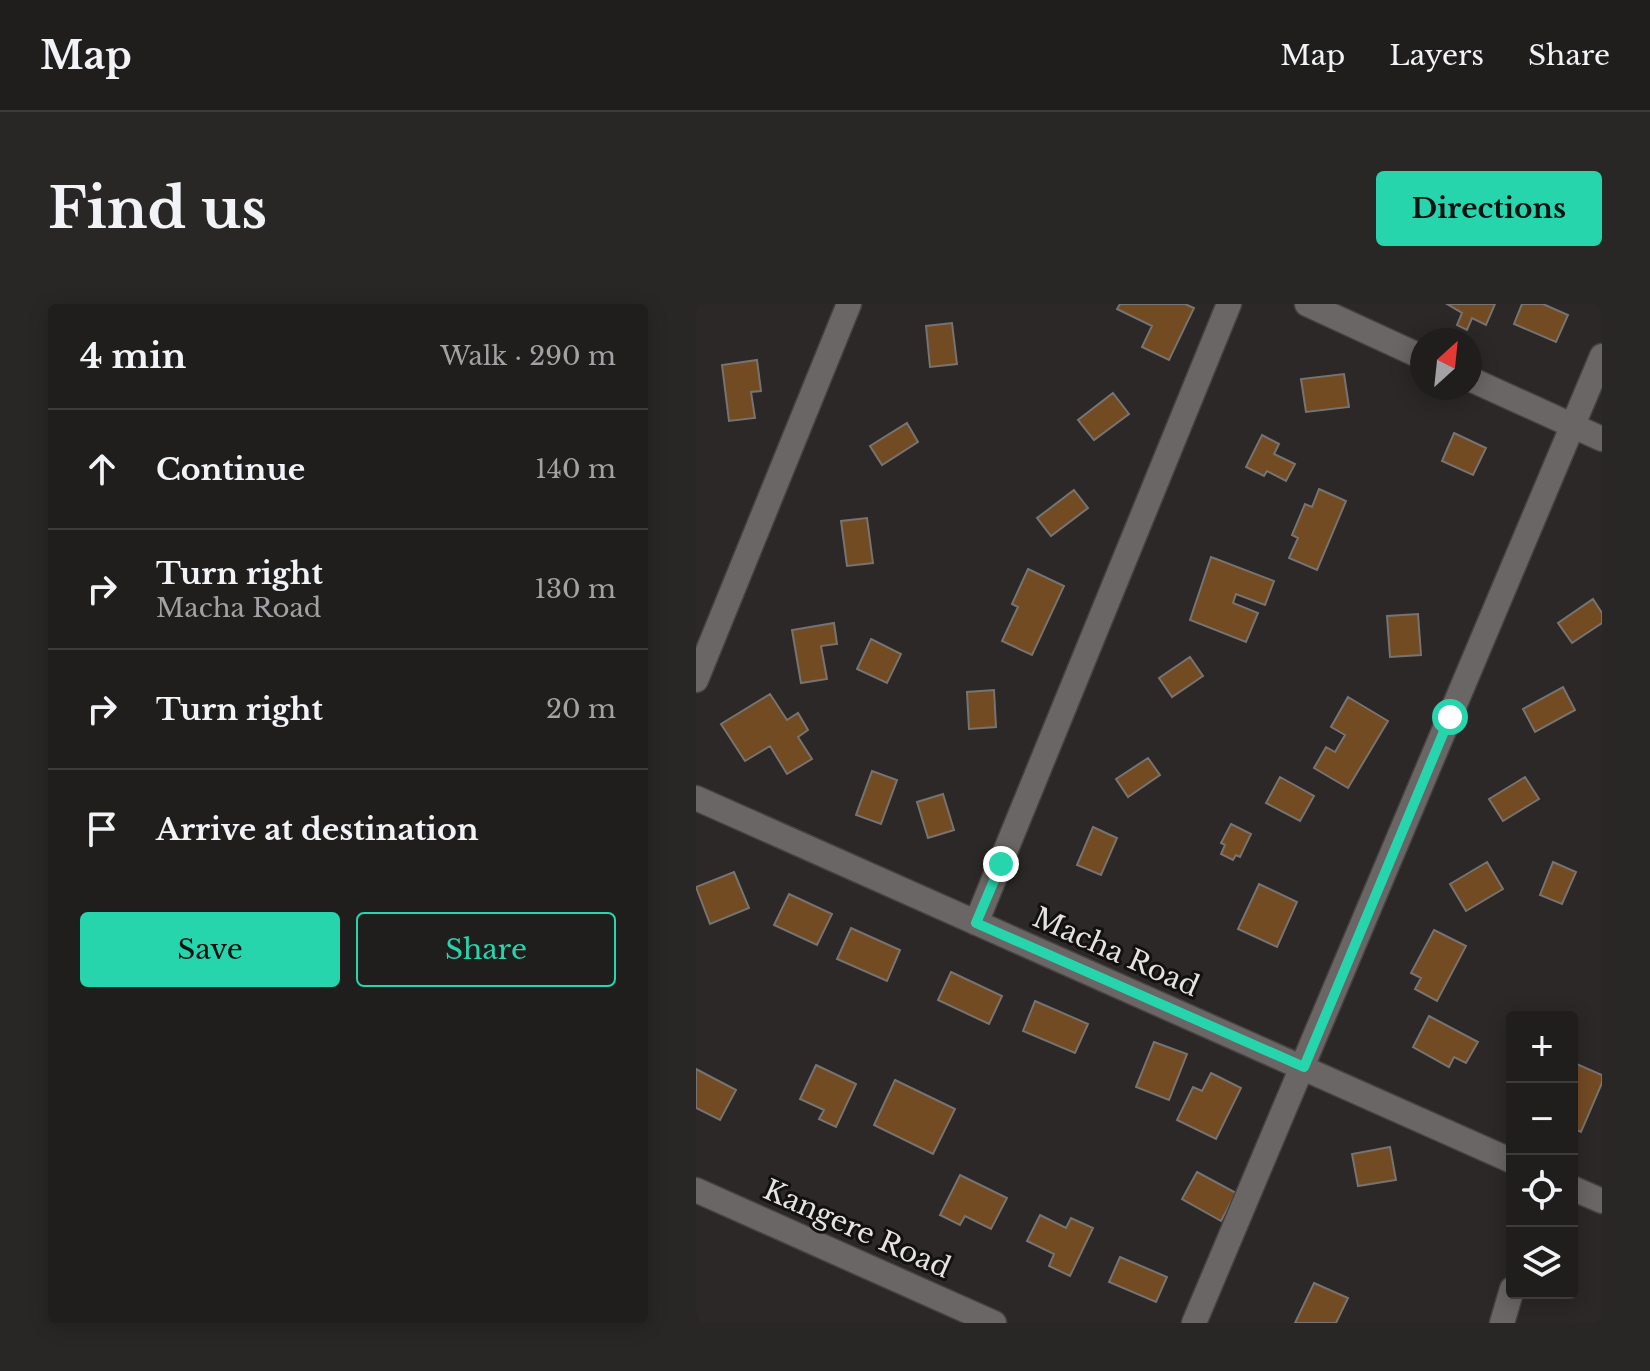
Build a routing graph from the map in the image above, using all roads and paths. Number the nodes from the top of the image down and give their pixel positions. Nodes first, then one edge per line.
1 (849, 304) edge
2 (1229, 304) edge
3 (1307, 304) edge
4 (1410, 351) edge
5 (1602, 356) edge
6 (1482, 385) edge
7 (1571, 426) junction
8 (1602, 439) edge
9 (696, 680) edge
10 (696, 798) edge
11 (976, 923) junction
12 (1304, 1067) junction
13 (1506, 1158) edge
14 (696, 1190) edge
15 (1578, 1191) edge
16 (1602, 1201) edge
17 (1509, 1299) edge
18 (994, 1323) edge
19 (1194, 1323) edge
20 (1502, 1323) edge

1 - 9 street
2 - 11 street
3 - 4 street
5 - 7 street
6 - 7 street
7 - 8 street
7 - 12 street
10 - 11 street, Macha Road
11 - 12 street, Macha Road
12 - 13 street, Macha Road
12 - 19 street
14 - 18 street, Kangere Road
15 - 16 street
17 - 20 street

